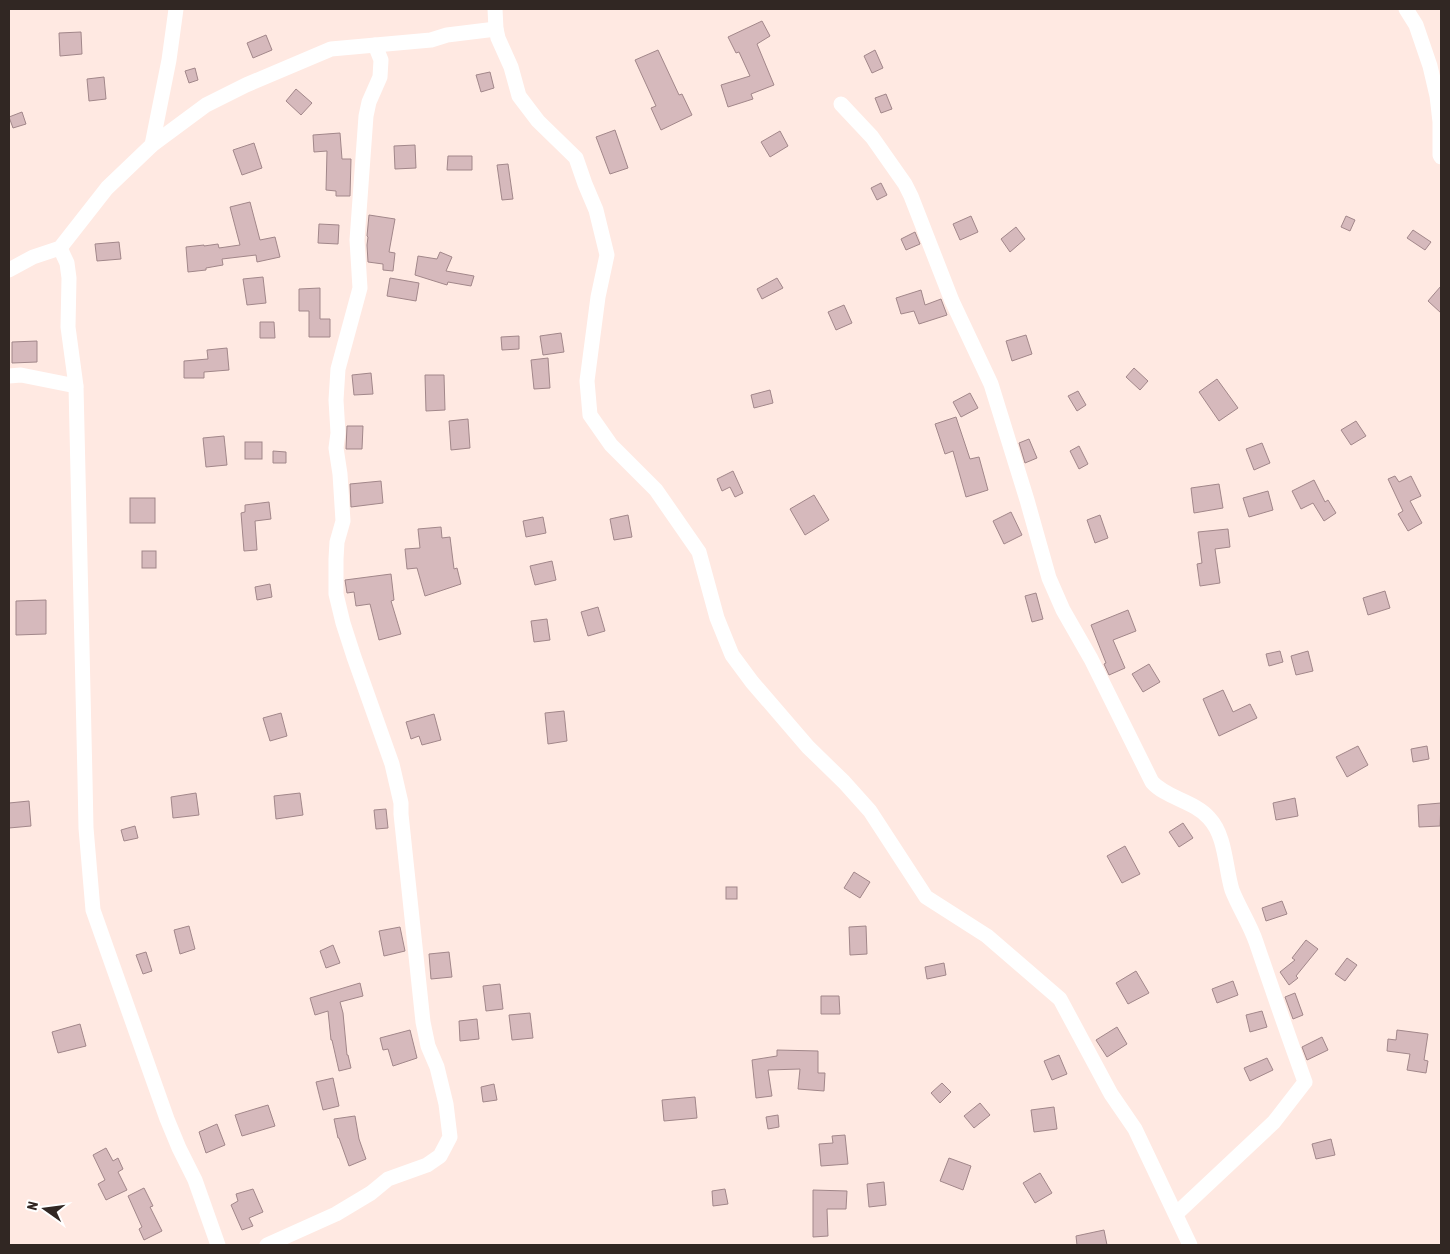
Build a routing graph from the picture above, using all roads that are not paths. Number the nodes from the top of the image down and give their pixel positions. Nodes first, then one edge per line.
1 (176, 9) edge
2 (496, 9) edge
3 (1406, 9) edge
4 (496, 29) junction
5 (375, 45) junction
6 (841, 104) dead end
7 (152, 145) junction
8 (1441, 157) edge
9 (60, 248) junction
10 (9, 270) edge
11 (9, 376) edge
12 (76, 386) junction
13 (1176, 1214) junction
14 (218, 1245) edge
15 (268, 1245) edge
16 (1190, 1245) edge

1 - 7 street
2 - 4 street
3 - 8 street
4 - 5 street
4 - 13 street
5 - 7 street
5 - 15 street
6 - 13 street
7 - 9 street
9 - 10 street
9 - 12 street
11 - 12 street
12 - 14 street
13 - 16 street

